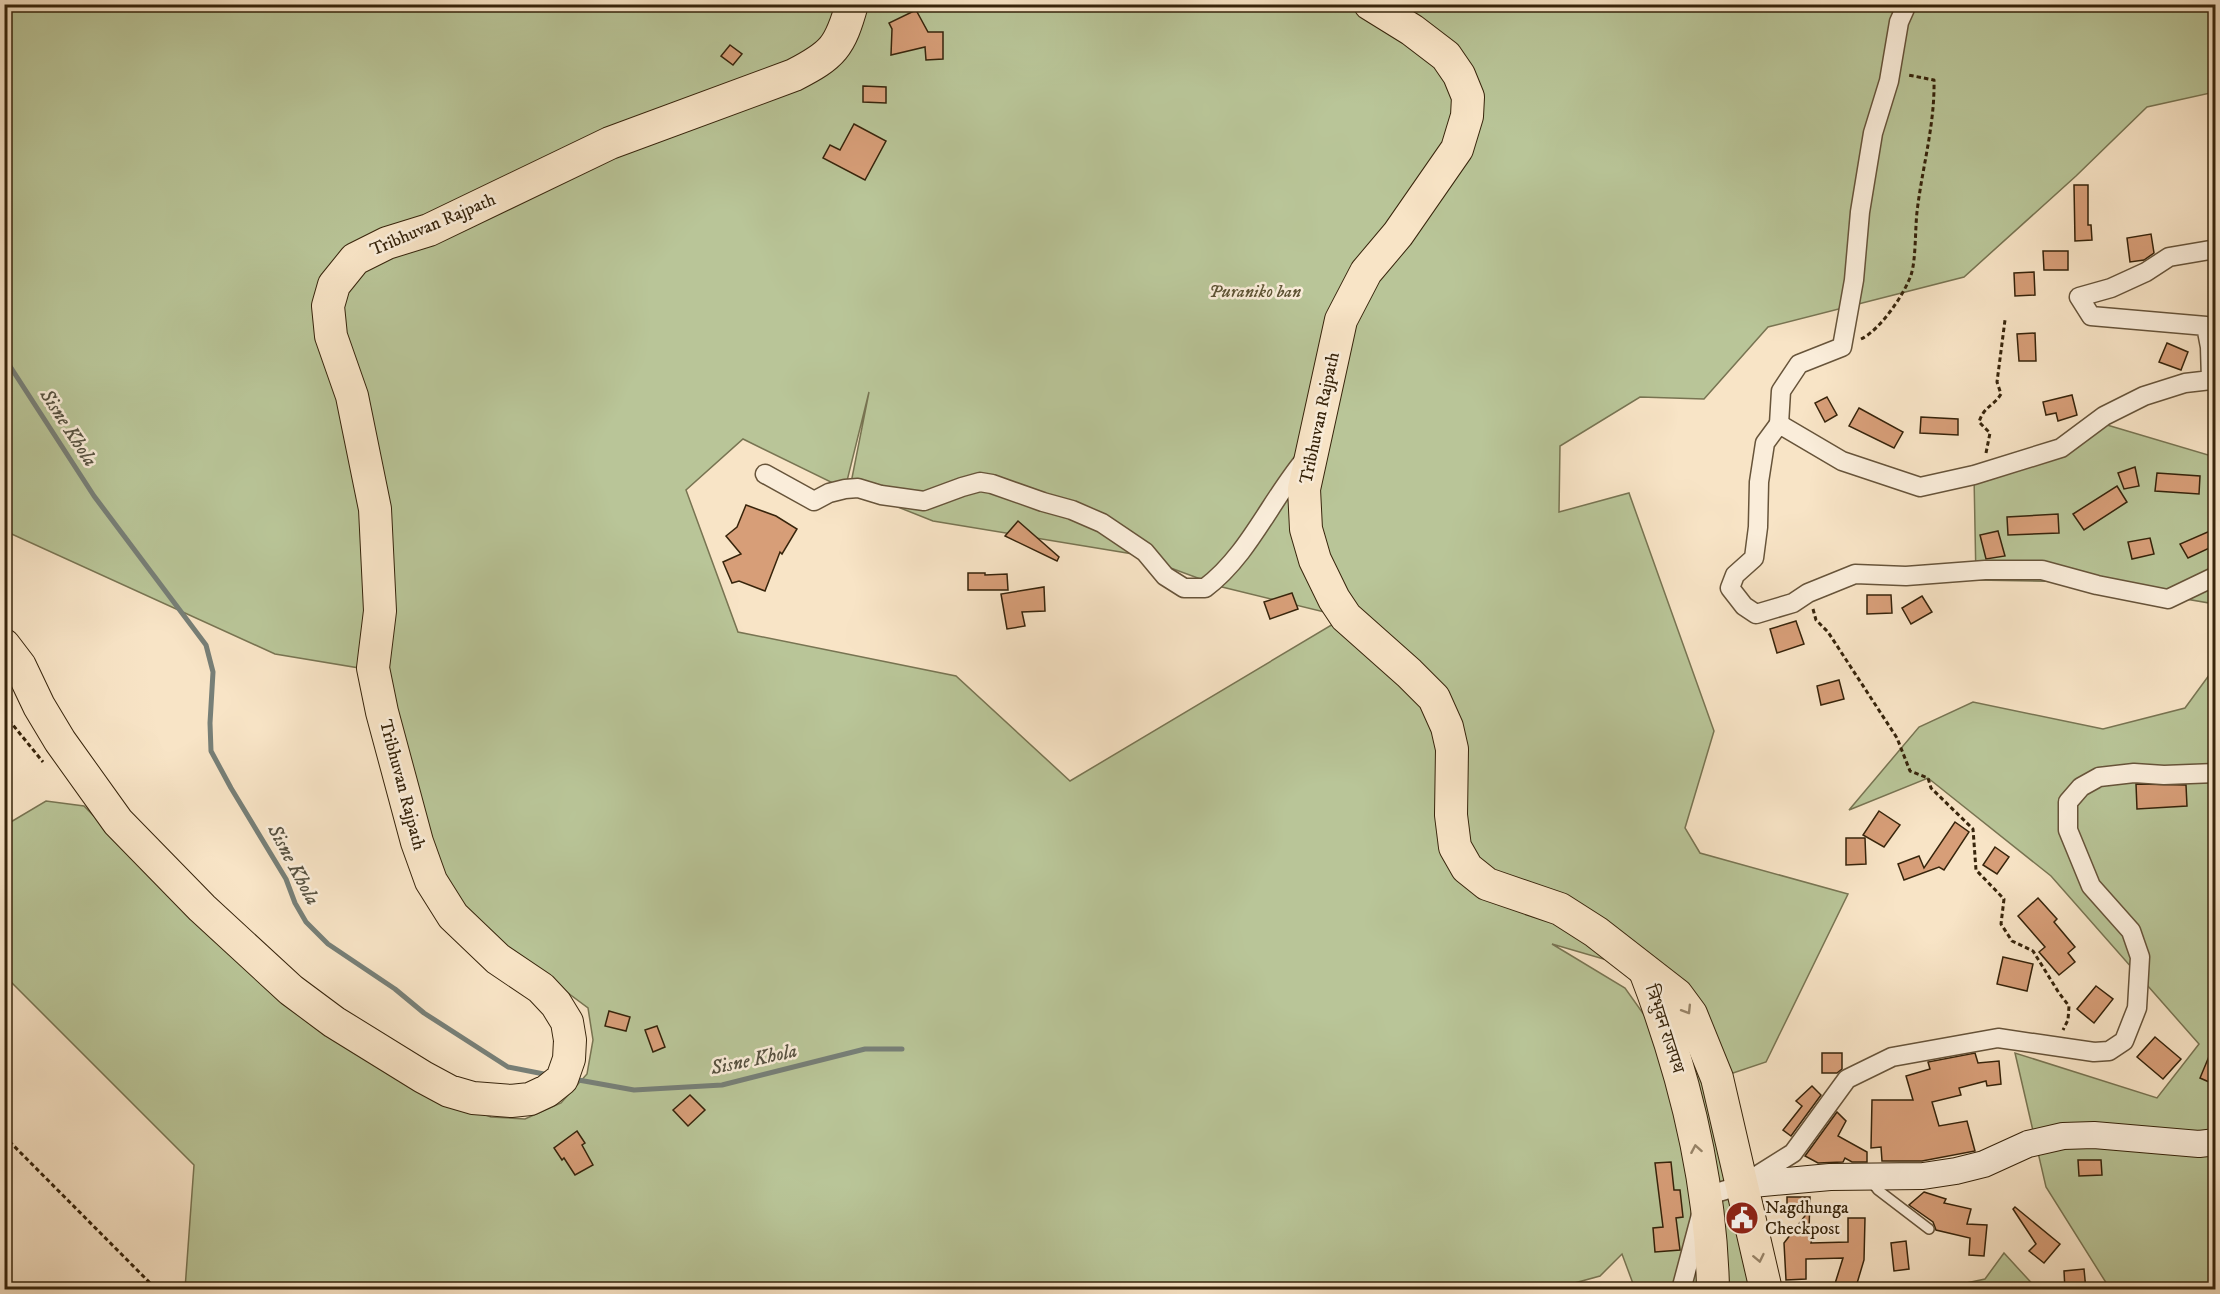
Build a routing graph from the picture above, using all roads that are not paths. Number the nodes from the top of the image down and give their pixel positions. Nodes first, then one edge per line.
1 (852, 4) edge
2 (1370, 4) edge
3 (1907, 4) edge
4 (2216, 249) edge
5 (1779, 424) junction
6 (1312, 452) junction
7 (765, 474) dead end
8 (2216, 576) edge
9 (4, 645) edge
10 (2216, 773) edge
11 (1645, 971) junction
12 (2216, 1142) edge
13 (1868, 1176) junction
14 (1742, 1185) junction
15 (1706, 1196) junction
16 (1929, 1229) dead end
17 (1681, 1290) edge
18 (1713, 1290) edge
19 (1766, 1290) edge

1 - 9 highway, Tribhuvan Rajpath
2 - 6 highway, Tribhuvan Rajpath
3 - 5 street
4 - 5 street
5 - 8 street
6 - 7 street
6 - 11 highway, Tribhuvan Rajpath
10 - 14 street
11 -> 14 highway, त्रिभुवन राजपथ
15 -> 11 highway, त्रिभुवन राजपथ
12 - 13 street
13 - 14 street
13 - 16 lane
14 - 15 street
14 -> 19 highway, त्रिभुवन राजपथ
15 - 17 street
15 - 18 highway, त्रिभुवन राजपथ

